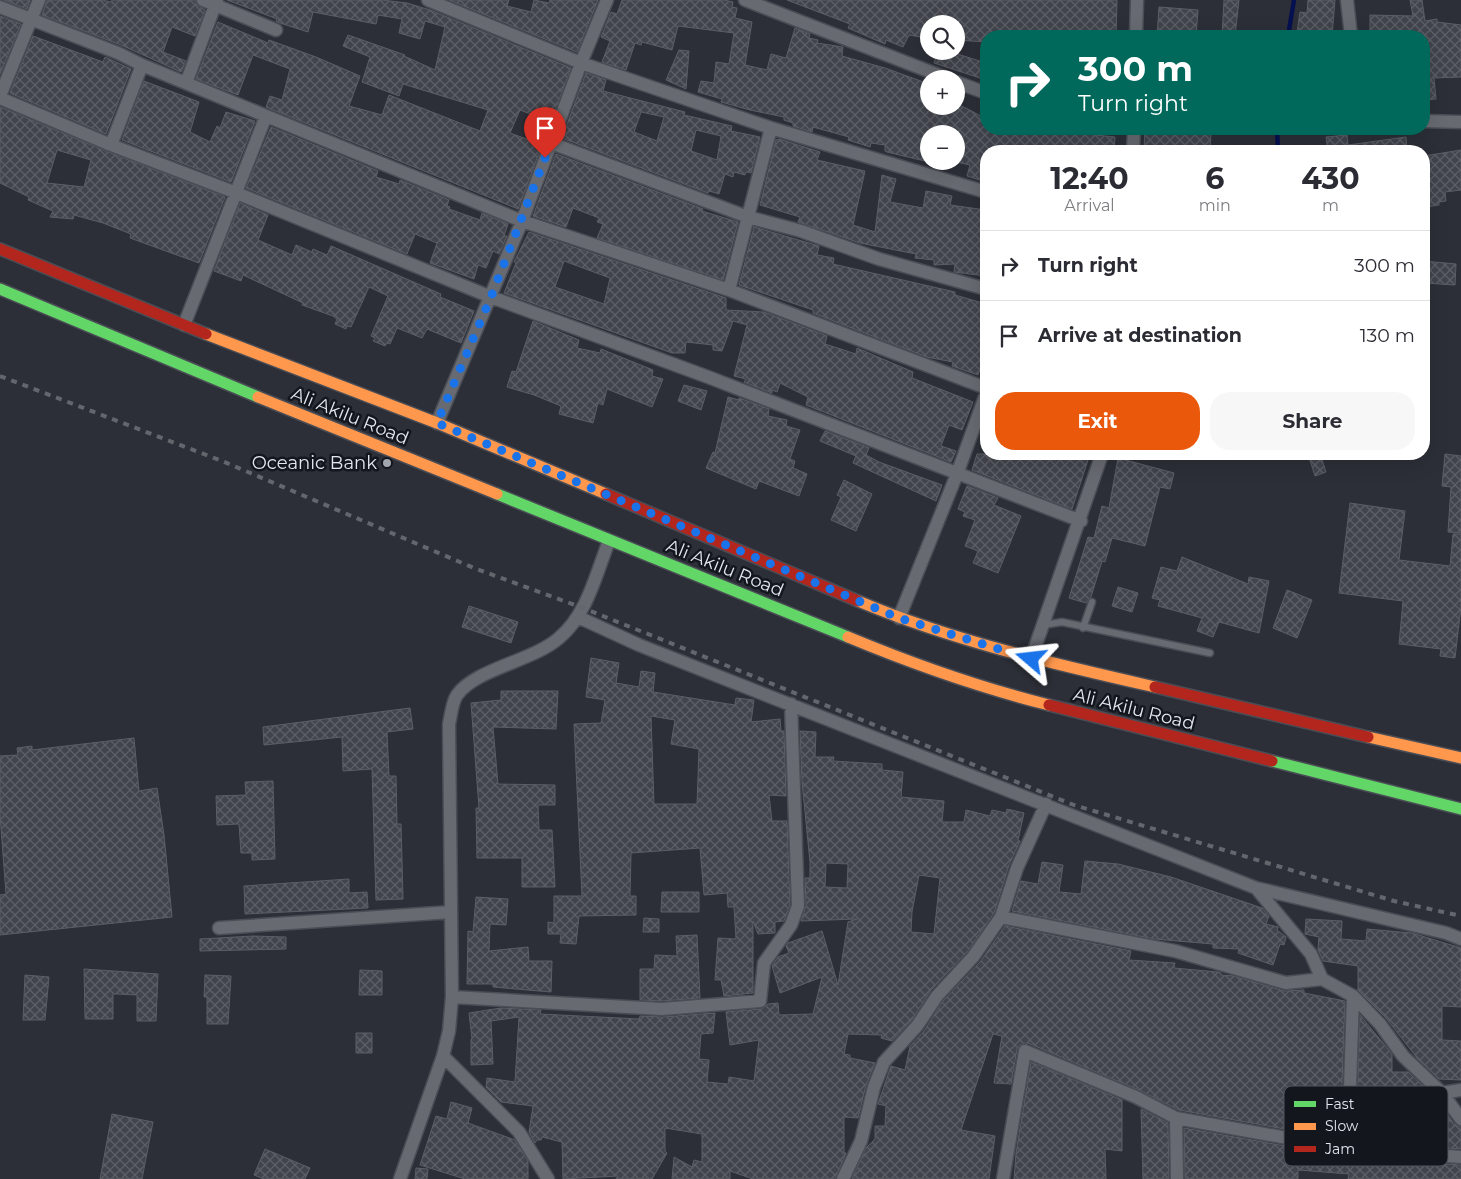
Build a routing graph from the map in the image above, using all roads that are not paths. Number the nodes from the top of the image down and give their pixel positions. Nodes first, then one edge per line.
1 (39, 0) edge
2 (203, 0) edge
3 (428, 0) edge
4 (607, 0) edge
5 (745, 0) edge
6 (1137, 0) edge
7 (1347, 0) edge
8 (216, 2) edge
9 (0, 7) edge
10 (32, 20) junction
11 (276, 30) dead end
12 (1136, 30) edge
13 (1350, 30) edge
14 (580, 63) junction
15 (142, 65) junction
16 (926, 70) edge
17 (186, 83) junction
18 (965, 85) edge
19 (980, 91) edge
20 (0, 97) edge
21 (266, 116) junction
22 (1430, 121) edge
23 (1461, 122) edge
24 (771, 128) junction
25 (551, 143) junction
26 (111, 145) junction
27 (980, 190) edge
28 (234, 192) junction
29 (748, 217) junction
30 (522, 221) junction
31 (0, 249) edge
32 (980, 286) edge
33 (0, 289) edge
34 (729, 290) junction
35 (491, 297) junction
36 (184, 325) junction
37 (980, 386) edge
38 (980, 411) edge
39 (437, 423) junction
40 (1100, 460) edge
41 (957, 474) junction
42 (1081, 521) junction
43 (609, 541) junction
44 (1092, 602) dead end
45 (578, 617) junction
46 (899, 618) junction
47 (1042, 625) junction
48 (1083, 628) junction
49 (1210, 653) dead end
50 (1031, 659) junction
51 (791, 704) junction
52 (1461, 758) edge
53 (1046, 804) junction
54 (1461, 809) edge
55 (1256, 888) junction
56 (452, 912) junction
57 (1001, 917) junction
58 (219, 928) dead end
59 (1461, 939) edge
60 (1322, 979) junction
61 (1353, 996) junction
62 (452, 997) junction
63 (443, 1056) junction
64 (1350, 1086) edge
65 (1435, 1086) edge
66 (1461, 1090) edge
67 (1448, 1092) edge
68 (1448, 1102) edge
69 (1176, 1118) junction
70 (1461, 1120) edge
71 (1284, 1137) edge
72 (1448, 1156) edge
73 (1461, 1157) edge
74 (400, 1179) edge
75 (548, 1179) edge
76 (843, 1179) edge
77 (1003, 1179) edge
78 (1177, 1179) edge

1 - 10 street
2 - 8 street
3 - 14 street
4 - 14 street
5 - 16 street
6 - 12 street
7 - 13 street
8 - 11 street
8 - 17 street
9 - 10 street
10 - 15 street
10 - 20 street
14 - 24 street
14 - 25 street
15 - 17 street
15 - 26 street
17 - 21 street
18 - 19 street
20 - 26 street
21 - 28 street
21 - 30 street
22 - 23 street
24 - 27 street
24 - 29 street
25 - 29 street
25 - 30 street
26 - 28 street
28 - 35 street
28 - 36 street
29 - 32 street
29 - 34 street
30 - 34 street
30 - 35 street
31 - 36 main road, Ali Akilu Road
33 - 43 main road, Ali Akilu Road
34 - 37 street
35 - 39 street
35 - 41 street
36 - 39 main road, Ali Akilu Road
38 - 41 street
39 - 46 main road, Ali Akilu Road
40 - 42 street
41 - 42 street
41 - 46 street
42 - 47 street
43 - 45 street
43 - 54 main road, Ali Akilu Road
44 - 48 lane
45 - 51 street
45 - 56 street
46 - 50 main road, Ali Akilu Road
47 - 48 lane
47 - 50 street
48 - 49 lane
50 - 52 main road, Ali Akilu Road
51 - 53 street
51 - 62 street
53 - 55 street
53 - 57 street
55 - 59 street
55 - 60 street
56 - 58 street
56 - 62 street
57 - 60 street
57 - 76 street
60 - 61 street
61 - 64 street
61 - 65 street
62 - 63 street
63 - 74 street
63 - 75 street
66 - 67 street
68 - 70 street
69 - 71 street
69 - 77 street
69 - 78 street
72 - 73 street

